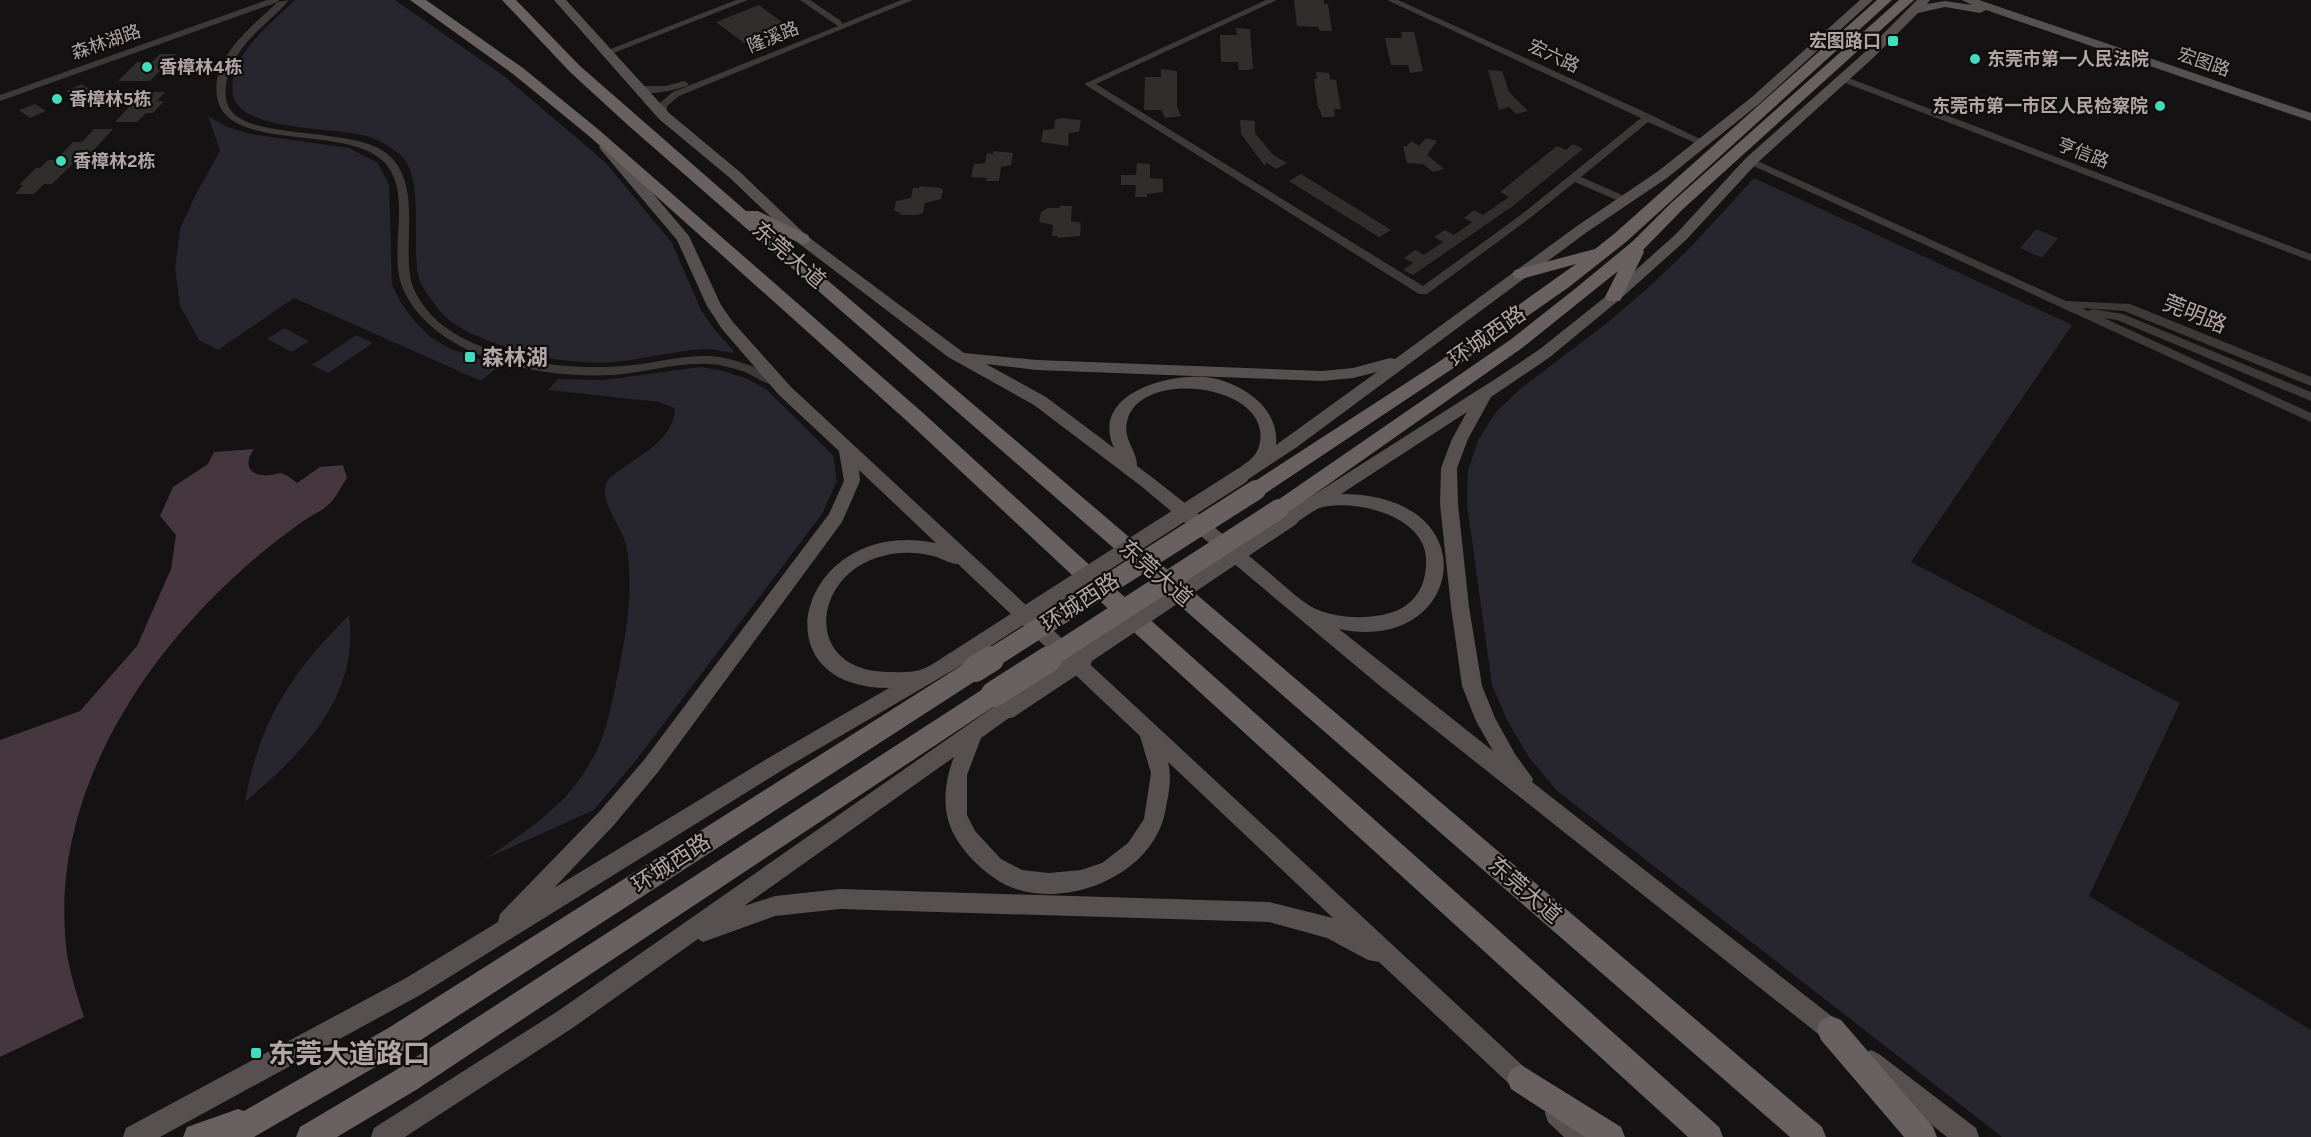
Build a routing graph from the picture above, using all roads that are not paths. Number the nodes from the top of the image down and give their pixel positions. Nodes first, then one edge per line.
1 (275, 0) edge
2 (285, 0) edge
3 (417, 0) edge
4 (509, 0) edge
5 (560, 0) edge
6 (744, 0) edge
7 (804, 0) edge
8 (898, 0) edge
9 (909, 0) edge
10 (1273, 0) edge
11 (1391, 0) edge
12 (1407, 0) edge
13 (1868, 0) edge
14 (1886, 0) edge
15 (1981, 0) edge
16 (1995, 0) edge
17 (1964, 2) edge
18 (1915, 3) edge
19 (223, 18) junction
20 (262, 22) junction
21 (838, 23) junction
22 (2087, 38) junction
23 (608, 52) junction
24 (2150, 59) junction
25 (1843, 79) junction
26 (639, 89) junction
27 (0, 98) edge
28 (2311, 109) edge
29 (664, 116) junction
30 (1648, 117) junction
31 (2311, 117) edge
32 (594, 133) junction
33 (1706, 140) junction
34 (1751, 161) junction
35 (1575, 178) junction
36 (724, 200) junction
37 (1626, 200) junction
38 (802, 239) junction
39 (1639, 245) junction
40 (1603, 252) junction
41 (2311, 258) edge
42 (1521, 274) junction
43 (1614, 297) junction
44 (2060, 303) junction
45 (2079, 311) junction
46 (953, 353) junction
47 (1408, 356) junction
48 (2311, 382) edge
49 (778, 383) junction
50 (1488, 392) junction
51 (2311, 397) edge
52 (2311, 418) edge
53 (847, 450) junction
54 (1258, 465) junction
55 (1138, 476) junction
56 (1249, 483) junction
57 (1318, 501) junction
58 (1285, 514) junction
59 (972, 567) junction
60 (1303, 612) junction
61 (968, 663) junction
62 (926, 677) junction
63 (1002, 700) junction
64 (1149, 732) junction
65 (973, 733) junction
66 (1540, 802) junction
67 (681, 939) junction
68 (489, 941) junction
69 (1395, 961) junction
70 (1831, 1030) junction
71 (1521, 1079) junction
72 (278, 1108) junction
73 (135, 1137) edge
74 (197, 1137) edge
75 (226, 1137) edge
76 (309, 1137) edge
77 (383, 1137) edge
78 (1581, 1137) edge
79 (1611, 1137) edge
80 (1709, 1137) edge
81 (1812, 1137) edge
82 (1923, 1137) edge
83 (1967, 1137) edge

1 - 19 street, 森林湖路
2 - 20 street
3 - 32 highway, 东莞大道
4 - 36 highway, 东莞大道
5 - 23 main road
6 - 23 street
7 - 21 street
8 - 21 street, 隆溪路
9 - 29 street, 隆溪路
10 - 35 street
11 - 30 street, 宏六路
12 - 33 street, 宏六路
13 - 33 main road
14 - 40 highway, 环城西路
15 - 22 main road
16 - 24 main road
17 - 18 main road
17 - 22 main road
17 - 24 main road
18 - 25 main road
18 - 39 highway, 环城西路
19 - 20 street, 森林湖路
19 - 27 street, 森林湖路
20 - 49 street
21 - 26 street, 隆溪路
22 - 24 main road, 宏图路
23 - 26 main road
24 - 28 main road, 宏图路
24 - 31 main road, 宏图路
25 - 34 main road
25 - 41 street, 亨信路
26 - 29 main road
29 - 38 main road
30 - 33 street, 宏六路
30 - 35 street
32 - 49 main road
32 - 80 highway, 东莞大道
33 - 37 main road
34 - 43 main road
34 - 44 street
35 - 37 street
36 - 38 highway
36 - 81 highway, 东莞大道
37 - 42 main road
38 - 46 main road
39 - 43 highway
39 - 58 highway, 环城西路
40 - 42 highway
40 - 56 highway, 环城西路
42 - 47 main road
43 - 50 main road
44 - 45 street
44 - 48 street, 莞明路
45 - 51 street, 莞明路
45 - 52 street
46 - 47 main road
46 - 55 main road
47 - 54 main road
49 - 53 main road
50 - 57 main road
50 - 66 main road
53 - 59 main road
53 - 68 main road
54 - 55 main road
54 - 56 main road
55 - 60 main road
56 - 61 highway, 环城西路, bridge
57 - 58 main road
57 - 60 main road
58 - 63 highway, 环城西路, bridge
59 - 62 main road
59 - 64 main road
60 - 66 main road
61 - 62 main road
61 - 72 highway, 环城西路
62 - 68 main road
63 - 65 main road
63 - 76 highway, 环城西路
64 - 65 main road
64 - 69 main road
65 - 67 main road
66 - 70 main road
67 - 69 main road
67 - 77 main road
68 - 73 main road
69 - 71 main road
70 - 82 highway
70 - 83 main road
71 - 78 main road
71 - 79 highway
72 - 74 highway
72 - 75 highway, 环城西路

